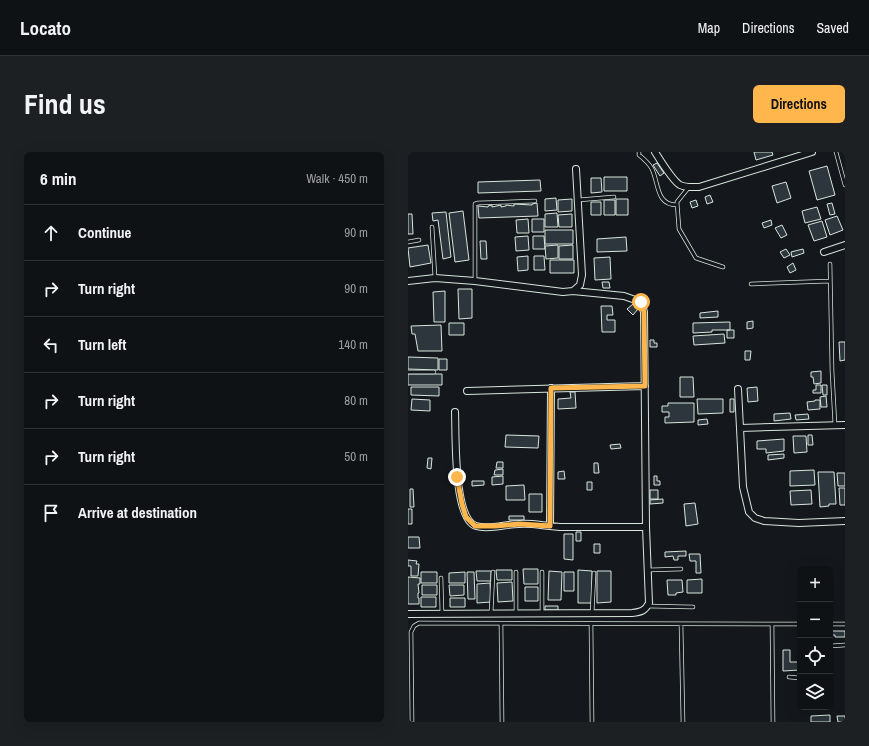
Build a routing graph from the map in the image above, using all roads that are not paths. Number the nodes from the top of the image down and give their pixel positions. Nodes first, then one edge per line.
1 (639, 152) edge
2 (655, 152) edge
3 (812, 152) edge
4 (836, 152) edge
5 (576, 169) dead end
6 (845, 185) edge
7 (689, 187) junction
8 (614, 198) dead end
9 (578, 200) junction
10 (535, 201) dead end
11 (677, 204) junction
12 (432, 227) dead end
13 (419, 240) dead end
14 (408, 242) edge
15 (845, 246) edge
16 (824, 252) dead end
17 (830, 264) dead end
18 (723, 267) dead end
19 (435, 278) junction
20 (408, 281) edge
21 (475, 281) junction
22 (830, 281) junction
23 (751, 284) dead end
24 (573, 291) junction
25 (408, 372) edge
26 (434, 372) dead end
27 (645, 386) junction
28 (551, 388) junction
29 (738, 389) dead end
30 (467, 391) dead end
31 (455, 412) dead end
32 (835, 425) junction
33 (845, 425) edge
34 (740, 428) junction
35 (845, 520) edge
36 (550, 526) junction
37 (646, 527) junction
38 (681, 569) dead end
39 (648, 570) junction
40 (493, 572) dead end
41 (516, 572) dead end
42 (542, 572) dead end
43 (594, 573) dead end
44 (441, 578) dead end
45 (648, 606) junction
46 (693, 606) dead end
47 (408, 614) edge
48 (442, 614) junction
49 (491, 614) junction
50 (516, 614) junction
51 (542, 614) junction
52 (592, 614) junction
53 (501, 624) junction
54 (591, 624) junction
55 (681, 624) junction
56 (772, 624) junction
57 (797, 624) edge
58 (833, 624) edge
59 (845, 624) edge
60 (845, 645) edge
61 (833, 646) edge
62 (789, 677) dead end
63 (797, 678) edge
64 (412, 722) edge
65 (502, 722) edge
66 (592, 722) edge
67 (683, 722) edge
68 (773, 722) edge

1 - 11 lane
2 - 7 street
3 - 7 street
4 - 6 lane
5 - 9 street
7 - 11 lane
8 - 9 lane
9 - 24 street
10 - 21 lane
11 - 18 lane
12 - 19 lane
13 - 14 lane
15 - 16 street
17 - 22 lane
19 - 20 street
19 - 21 street
21 - 24 street
22 - 23 lane
22 - 32 lane
24 - 27 street
25 - 26 lane
27 - 28 street
27 - 37 street
28 - 30 street
28 - 36 street
29 - 34 street
31 - 36 street
32 - 33 street
32 - 34 street
34 - 35 street
36 - 37 street
37 - 39 street
38 - 39 lane
39 - 45 street
40 - 49 lane
41 - 50 lane
42 - 51 lane
43 - 52 lane
44 - 48 lane
45 - 46 lane
45 - 52 street
47 - 48 street
48 - 49 street
49 - 50 street
50 - 51 street
51 - 52 street
53 - 54 lane
53 - 64 lane
53 - 65 lane
54 - 55 lane
54 - 66 lane
55 - 56 lane
55 - 67 lane
56 - 57 lane
56 - 68 lane
58 - 59 lane
60 - 61 lane
62 - 63 lane

